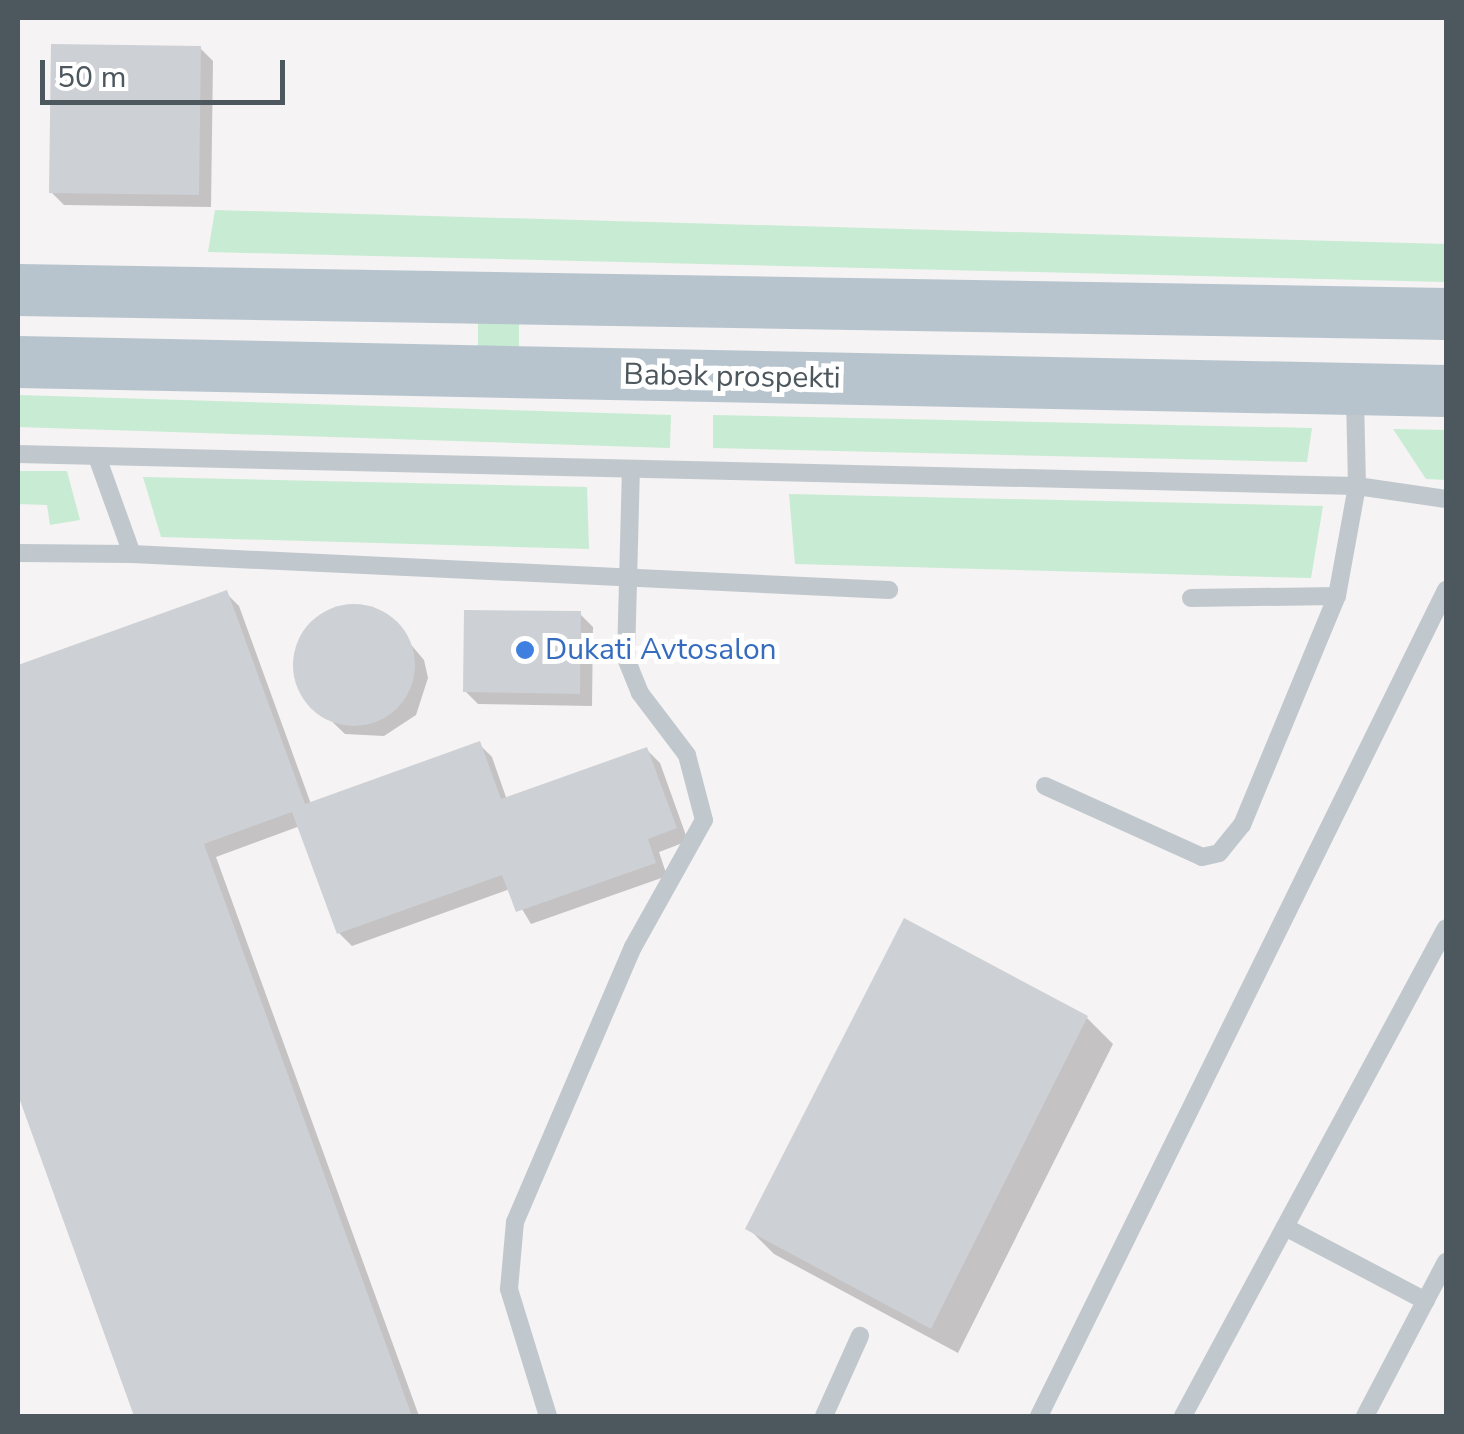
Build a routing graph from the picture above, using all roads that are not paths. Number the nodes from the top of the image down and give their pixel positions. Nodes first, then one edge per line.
1 (18, 290) edge
2 (177, 290) junction
3 (1058, 304) junction
4 (1446, 314) edge
5 (18, 341) edge
6 (18, 362) edge
7 (790, 378) junction
8 (1355, 389) junction
9 (1446, 391) edge
10 (18, 454) edge
11 (97, 456) junction
12 (631, 472) junction
13 (1357, 486) junction
14 (1446, 498) edge
15 (18, 553) edge
16 (132, 554) junction
17 (628, 583) junction
18 (888, 590) dead end
19 (1446, 590) edge
20 (1337, 596) junction
21 (1192, 598) dead end
22 (1045, 786) dead end
23 (1446, 928) edge
24 (1285, 1227) junction
25 (1446, 1262) edge
26 (1426, 1301) junction
27 (860, 1336) dead end
28 (548, 1416) edge
29 (824, 1416) edge
30 (1038, 1416) edge
31 (1183, 1416) edge
32 (1365, 1416) edge

1 - 2 main road
2 - 3 main road
2 - 5 main road
3 - 4 main road
3 - 7 main road
6 - 7 main road, Babək prospekti
7 - 8 main road, Babək prospekti
8 - 9 main road, Babək prospekti
8 - 13 lane
10 - 11 lane
11 - 12 lane
11 - 16 lane
12 - 13 lane
12 - 17 lane
13 - 14 lane
13 - 20 lane
15 - 16 lane
16 - 17 lane
17 - 18 lane
17 - 28 lane
19 - 30 lane
20 - 21 lane
20 - 22 lane
23 - 24 lane
24 - 26 lane
24 - 31 lane
25 - 26 lane
26 - 32 lane
27 - 29 lane

